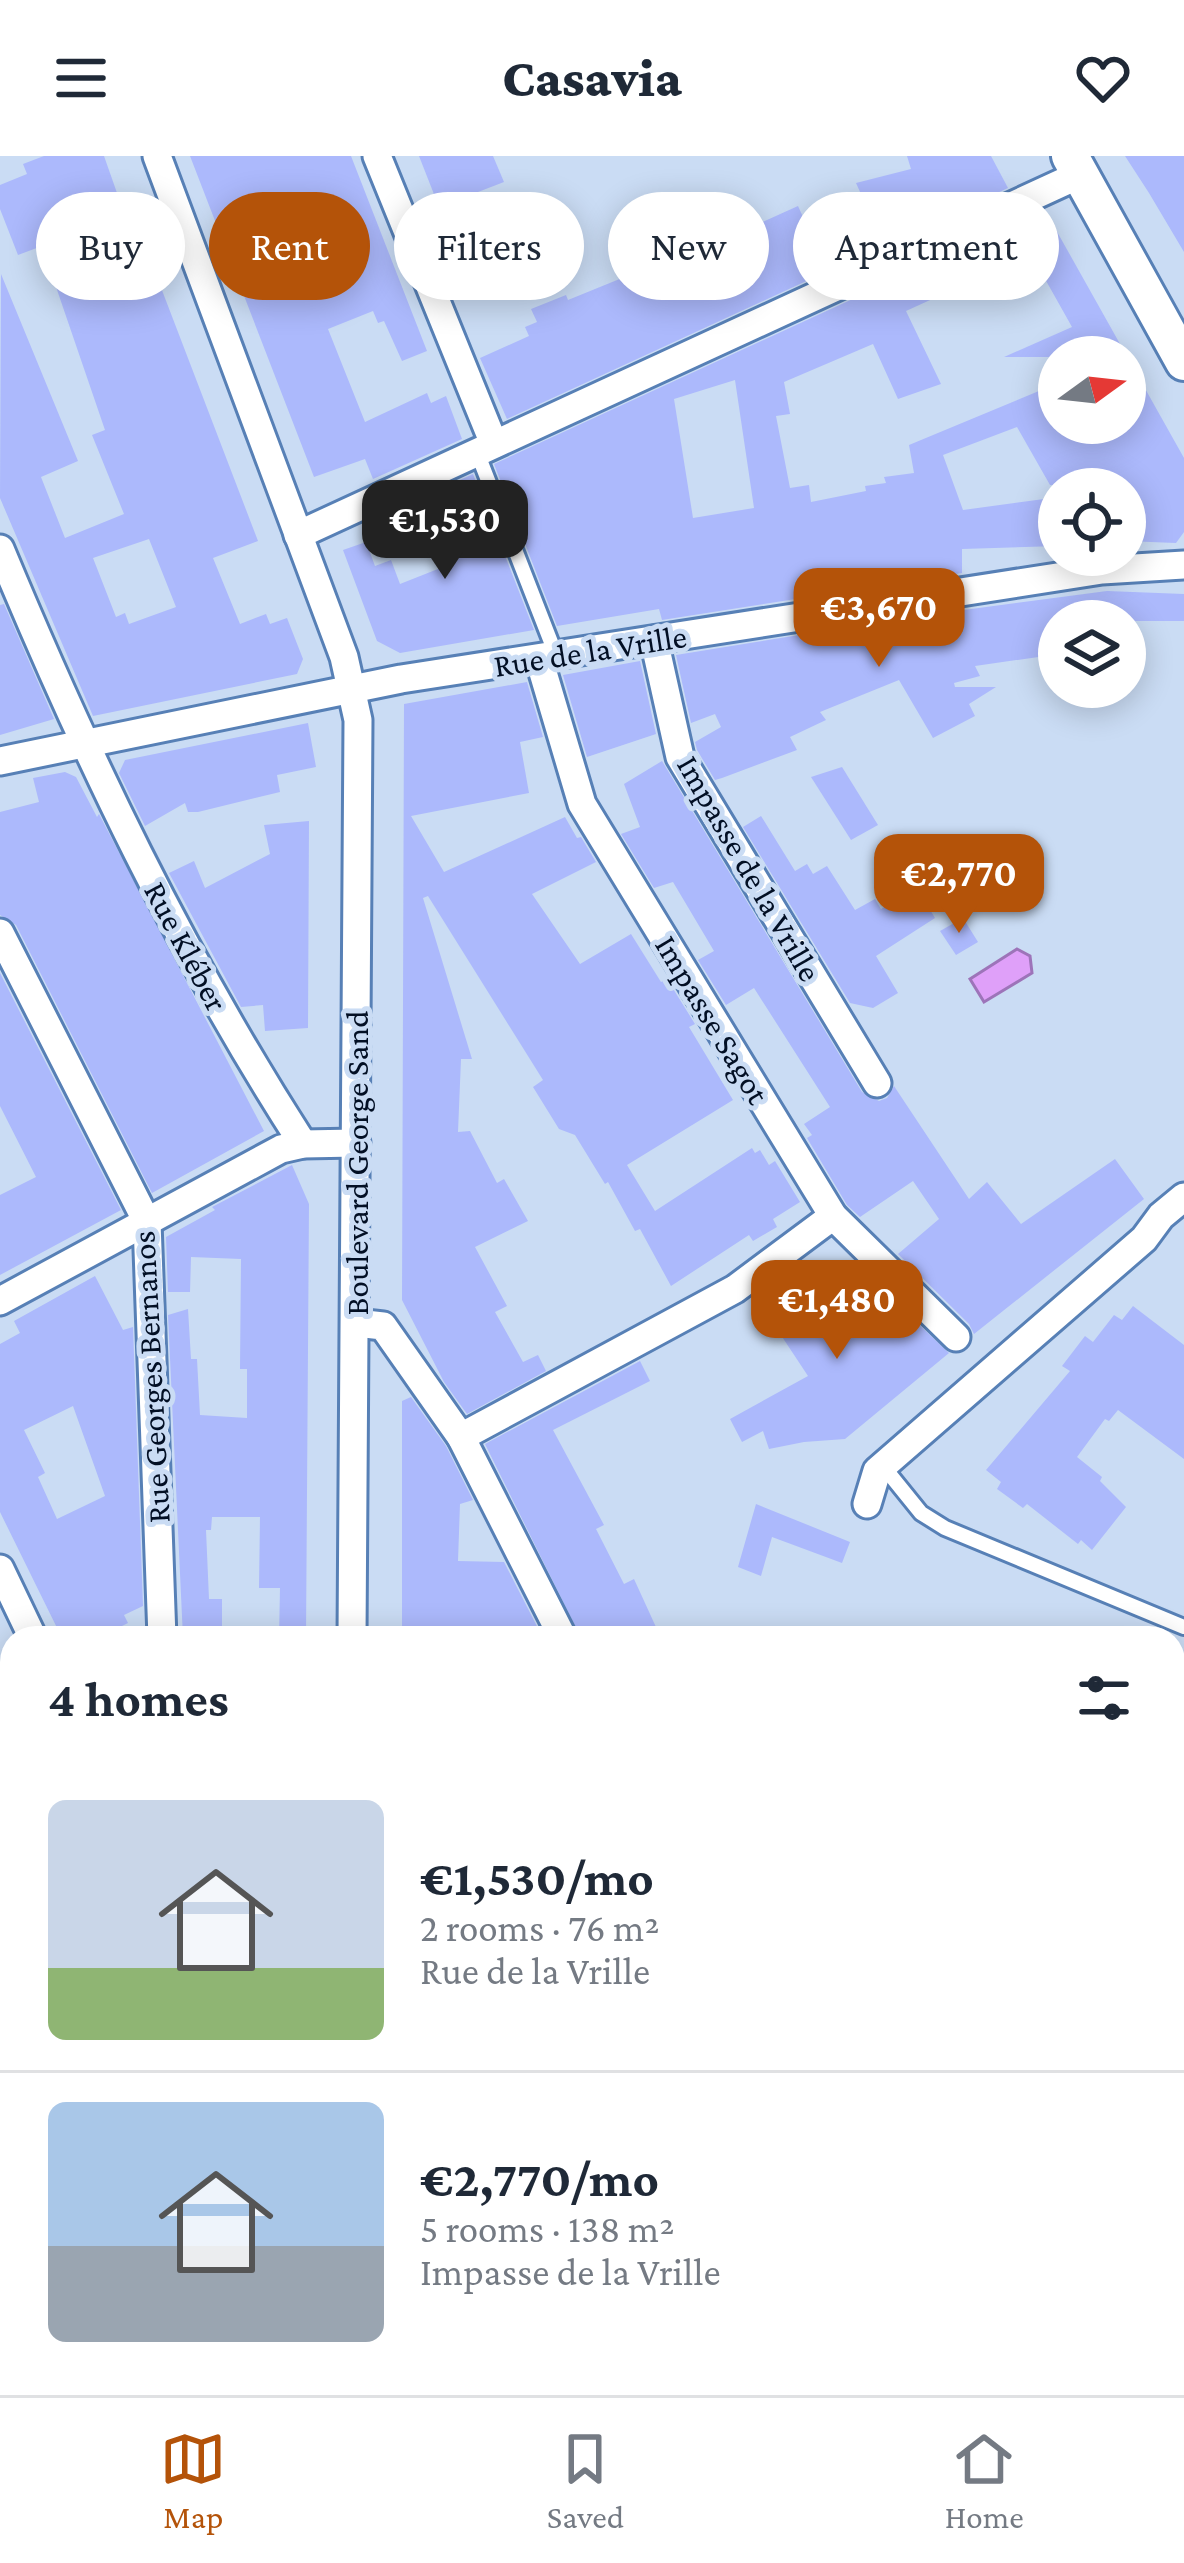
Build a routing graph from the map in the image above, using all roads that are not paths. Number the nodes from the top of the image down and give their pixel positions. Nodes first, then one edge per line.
1 (157, 156) edge
2 (377, 156) edge
3 (1076, 165) edge
4 (1184, 362) edge
5 (485, 448) junction
6 (298, 535) junction
7 (0, 549) edge
8 (1184, 565) edge
9 (654, 640) junction
10 (547, 657) junction
11 (351, 689) junction
12 (82, 743) junction
13 (0, 761) edge
14 (0, 933) edge
15 (877, 1083) dead end
16 (356, 1143) junction
17 (303, 1144) junction
18 (1184, 1197) edge
19 (833, 1216) junction
20 (146, 1222) junction
21 (0, 1301) edge
22 (356, 1323) junction
23 (956, 1337) dead end
24 (460, 1437) junction
25 (883, 1466) junction
26 (867, 1504) dead end
27 (0, 1570) edge
28 (27, 1626) edge
29 (162, 1626) edge
30 (352, 1626) edge
31 (557, 1626) edge
32 (1182, 1626) edge

1 - 6 street, Boulevard George Sand
2 - 5 street
3 - 4 main road
3 - 5 street
5 - 6 street
5 - 10 lane
6 - 11 street, Boulevard George Sand
7 - 12 street, Rue Kléber
8 - 9 street, Rue de la Vrille
9 - 10 street, Rue de la Vrille
9 - 15 street, Impasse de la Vrille
10 - 11 street, Rue de la Vrille
10 - 19 street, Impasse Sagot
11 - 12 street, Rue de la Vrille
11 - 16 street, Boulevard George Sand
12 - 13 street, Rue de la Vrille
12 - 17 street, Rue Kléber
14 - 20 street, Rue Georges Bernanos
16 - 17 street
16 - 22 street, Boulevard George Sand
17 - 20 street
18 - 25 street
19 - 23 street, Impasse Sagot
19 - 24 street
20 - 21 street
20 - 29 street, Rue Georges Bernanos
22 - 24 street
22 - 30 street, Boulevard George Sand
24 - 31 street
25 - 26 street
25 - 32 lane
27 - 28 street

